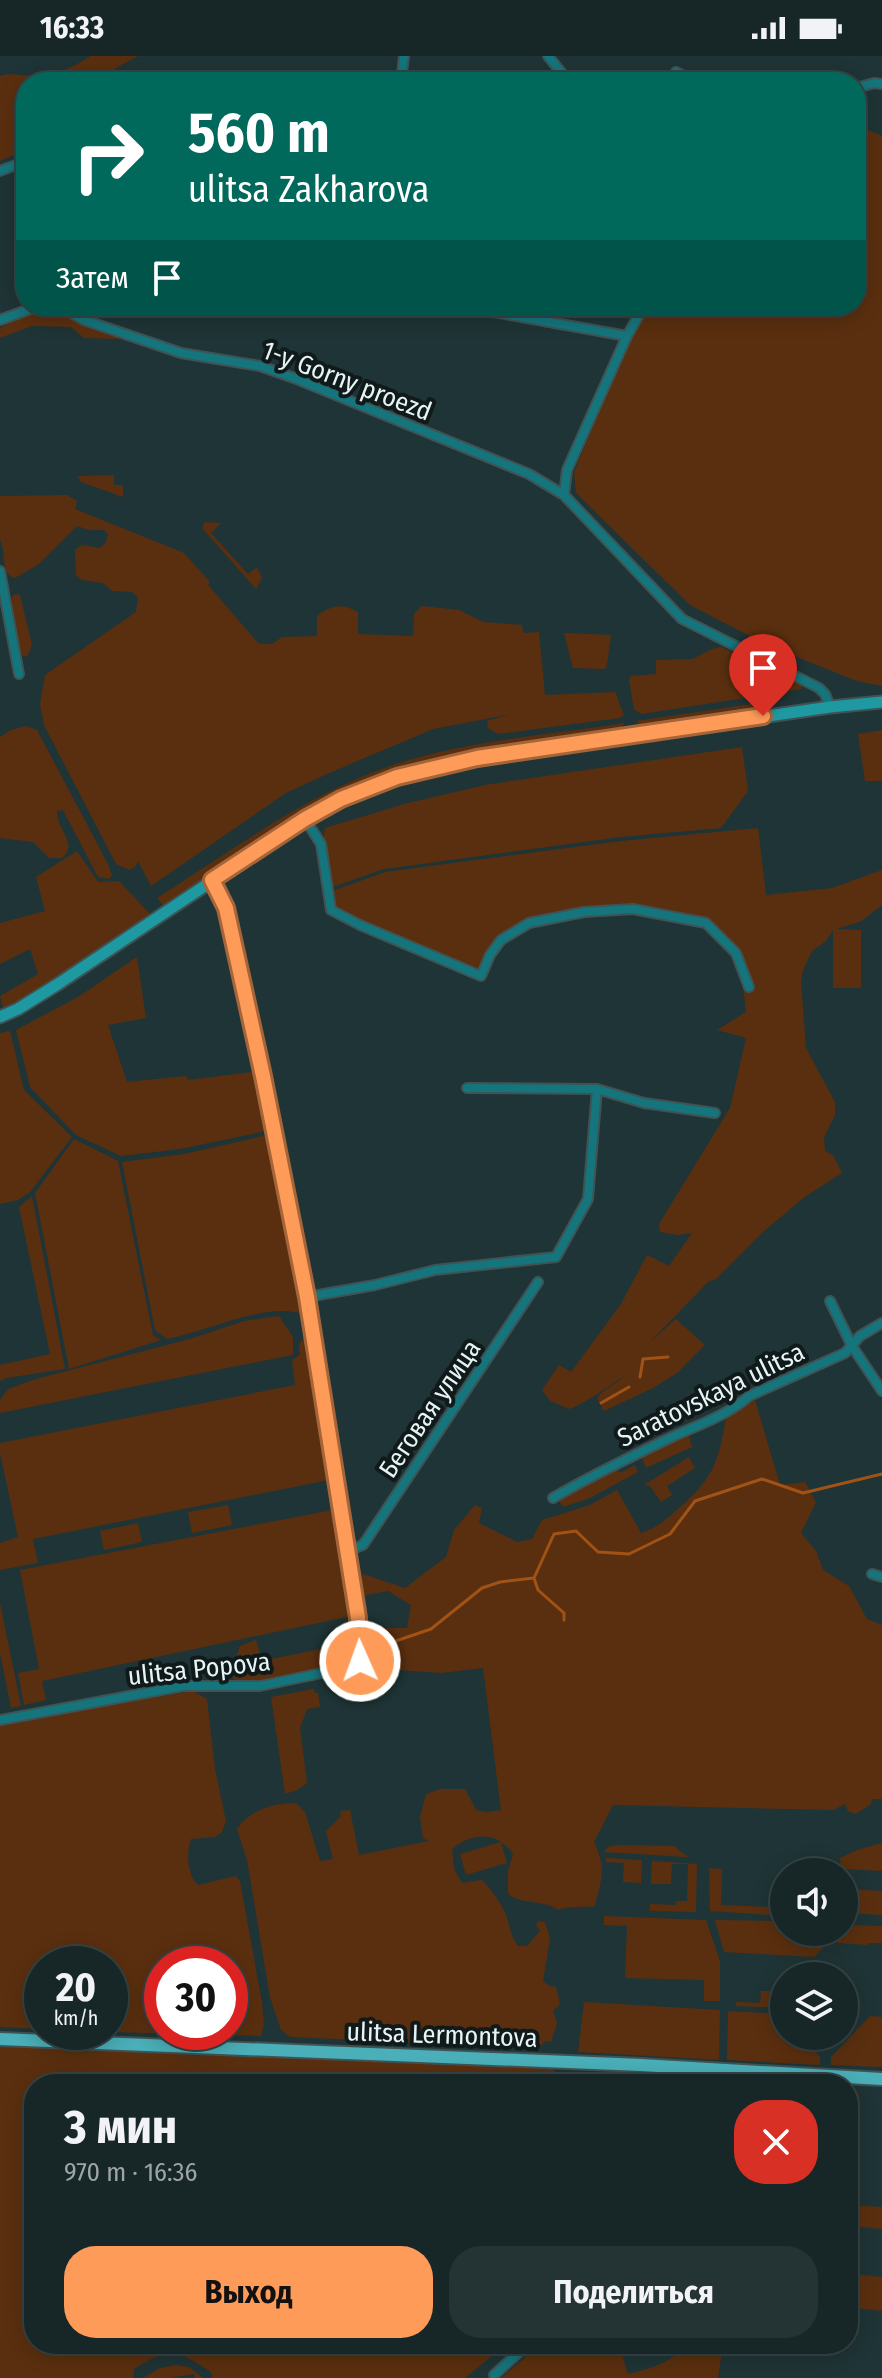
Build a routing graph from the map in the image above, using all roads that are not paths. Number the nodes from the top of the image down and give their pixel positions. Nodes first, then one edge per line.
1 (548, 56) edge
2 (561, 72) edge
3 (882, 77) edge
4 (878, 83) edge
5 (78, 316) edge
6 (516, 316) edge
7 (638, 316) edge
8 (627, 336) junction
9 (564, 495) junction
10 (0, 571) edge
11 (19, 674) dead end
12 (882, 702) edge
13 (830, 707) junction
14 (305, 819) junction
15 (212, 880) junction
16 (749, 987) dead end
17 (0, 1017) edge
18 (467, 1088) dead end
19 (597, 1089) junction
20 (715, 1113) dead end
21 (538, 1282) dead end
22 (307, 1297) junction
23 (830, 1301) dead end
24 (882, 1323) edge
25 (852, 1346) junction
26 (882, 1391) edge
27 (553, 1498) dead end
28 (348, 1551) junction
29 (872, 1574) dead end
30 (882, 1577) edge
31 (0, 1720) edge
32 (0, 2039) edge
33 (734, 2074) edge
34 (858, 2079) edge
35 (882, 2079) edge
36 (517, 2354) edge
37 (494, 2375) dead end

1 - 2 street
3 - 4 street
5 - 9 street, 1-y Gorny proezd
6 - 8 street
7 - 8 street
8 - 9 street
9 - 13 street, 1-y Gorny proezd
10 - 11 street
12 - 13 main road
13 - 14 main road
14 - 15 main road
14 - 16 street
15 - 17 main road
15 - 22 street
18 - 19 street
19 - 20 street
19 - 22 street
21 - 28 street, Беговая улица
22 - 28 street
23 - 25 street
24 - 25 street, Saratovskaya ulitsa
25 - 26 street
25 - 27 street, Saratovskaya ulitsa
28 - 31 street, ulitsa Popova
29 - 30 street
32 - 33 main road, ulitsa Lermontova
34 - 35 main road, ulitsa Lermontova
36 - 37 street

